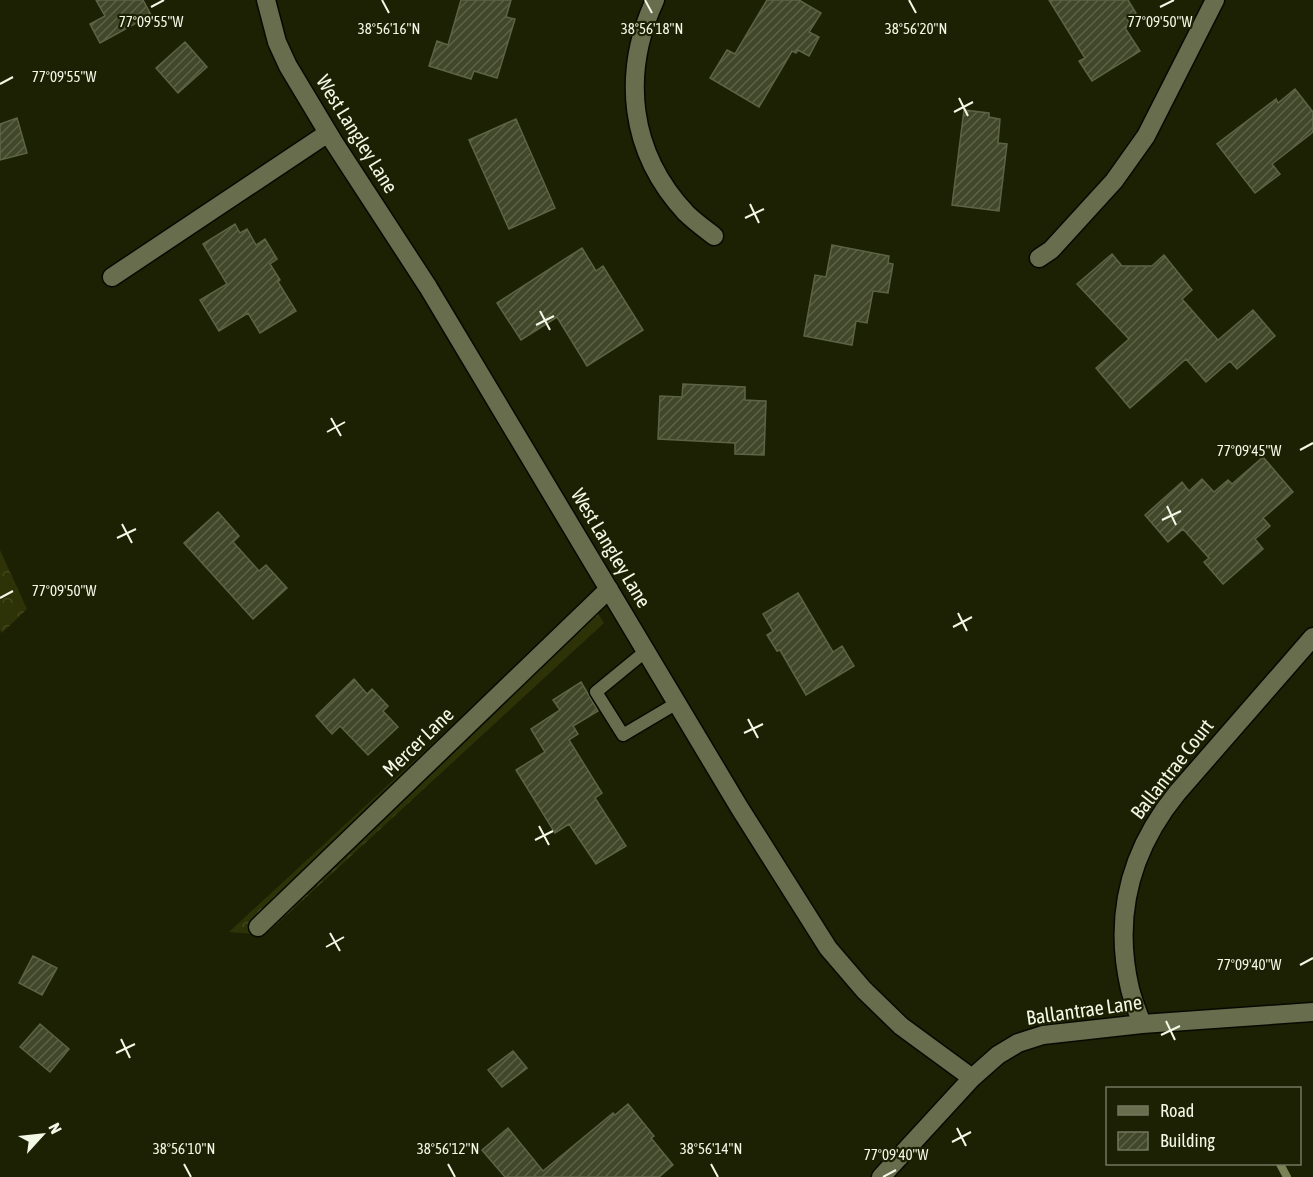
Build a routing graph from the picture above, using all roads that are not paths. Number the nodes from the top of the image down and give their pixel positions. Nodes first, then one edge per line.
1 (266, 0) edge
2 (655, 0) edge
3 (1215, 0) edge
4 (328, 133) junction
5 (714, 236) dead end
6 (1039, 258) dead end
7 (112, 277) dead end
8 (609, 589) junction
9 (1313, 637) edge
10 (646, 651) junction
11 (677, 703) junction
12 (258, 927) dead end
13 (1313, 1012) edge
14 (1142, 1024) junction
15 (972, 1078) junction
16 (881, 1177) edge

1 - 4 street, West Langley Lane
2 - 5 street
3 - 6 street
4 - 7 street
4 - 8 street, West Langley Lane
8 - 10 street, West Langley Lane
8 - 12 street, Mercer Lane
9 - 14 street, Ballantrae Court
10 - 11 street, West Langley Lane
10 - 11 lane
11 - 15 street, West Langley Lane
13 - 14 street, Ballantrae Lane
14 - 15 street, Ballantrae Lane
15 - 16 street, Ballantrae Lane

